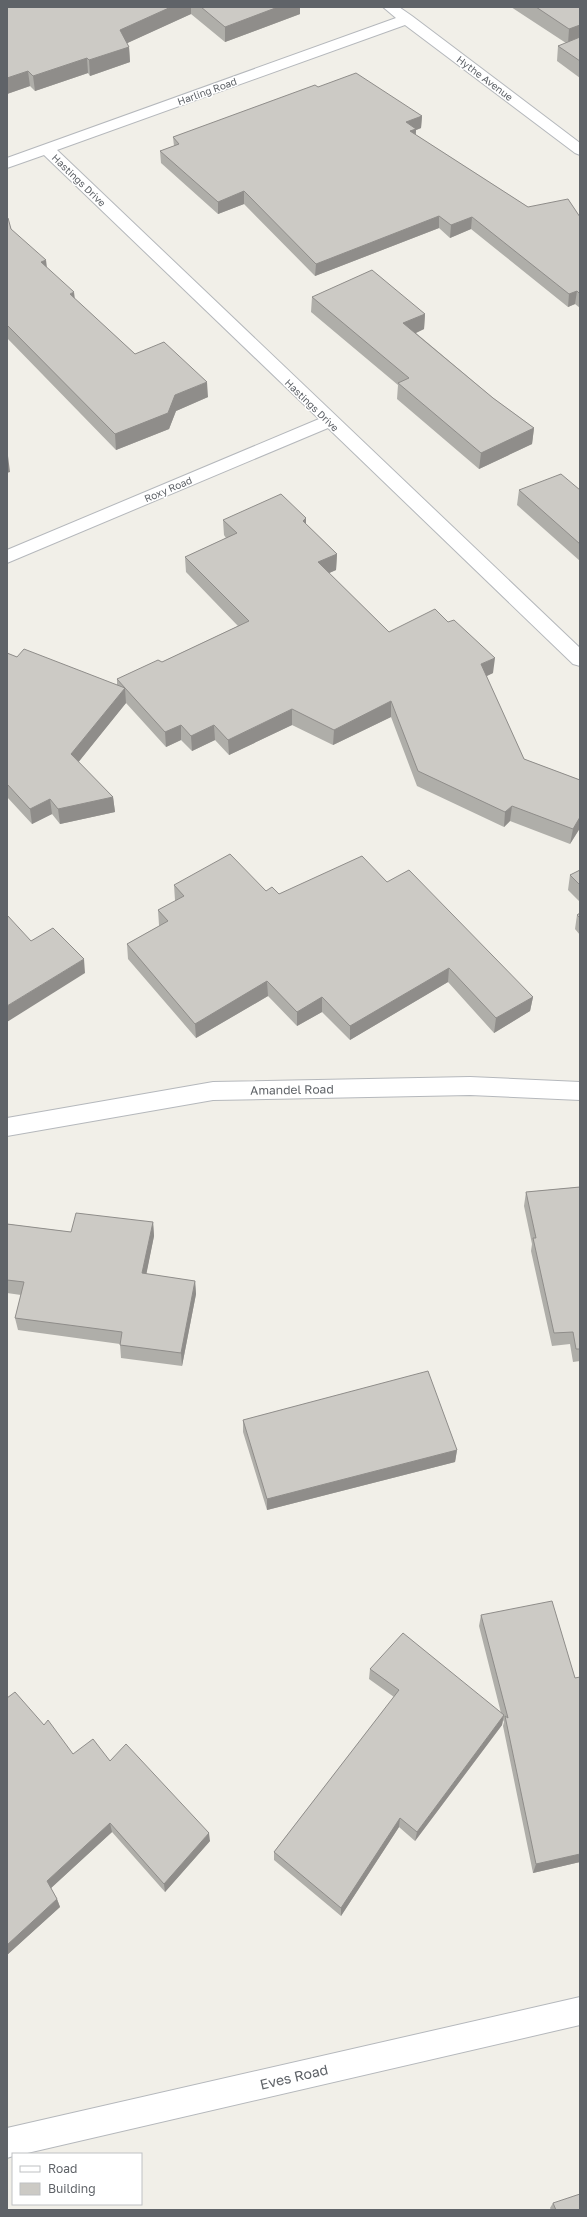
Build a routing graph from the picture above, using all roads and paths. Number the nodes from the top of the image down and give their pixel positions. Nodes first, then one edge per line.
1 (390, 7) edge
2 (407, 19) junction
3 (46, 148) junction
4 (580, 150) edge
5 (7, 163) edge
6 (329, 421) junction
7 (7, 557) edge
8 (580, 659) edge
9 (580, 1091) edge
10 (7, 1127) edge
11 (580, 2011) edge
12 (7, 2143) edge

1 - 2 street, Hythe Avenue
2 - 3 street, Harling Road
2 - 4 street, Hythe Avenue
3 - 5 street, Harling Road
3 - 6 street, Hastings Drive
6 - 7 street, Roxy Road
6 - 8 street, Hastings Drive
9 - 10 street, Amandel Road
11 - 12 street, Eves Road

